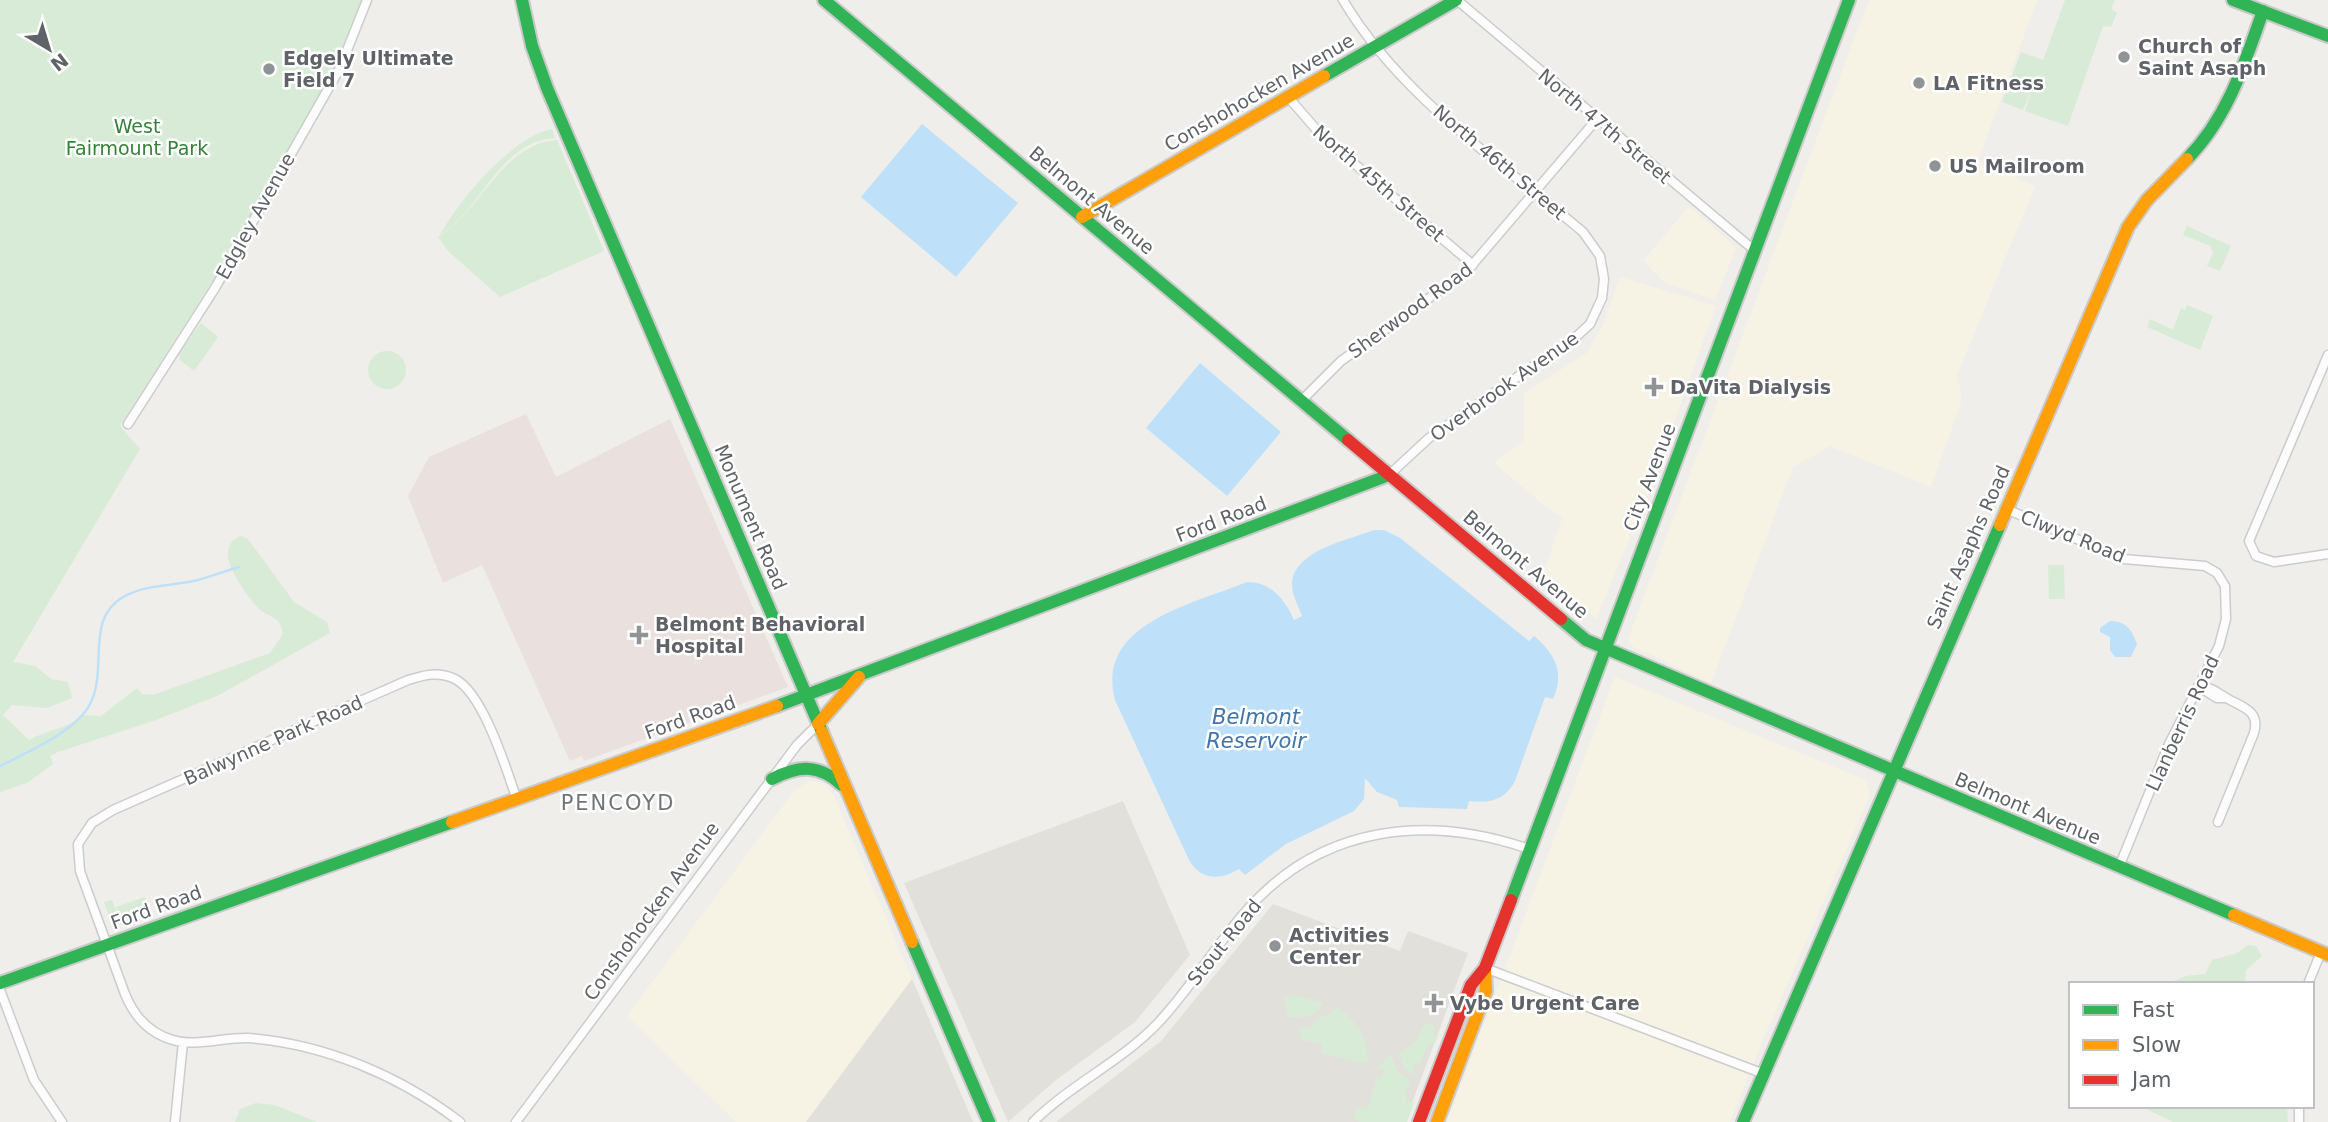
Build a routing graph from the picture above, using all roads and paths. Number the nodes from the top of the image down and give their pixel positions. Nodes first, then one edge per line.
1 (368, 0) edge
2 (522, 0) edge
3 (824, 0) edge
4 (1343, 0) edge
5 (1456, 0) edge
6 (1849, 0) edge
7 (2233, 0) edge
8 (2263, 11) junction
9 (2328, 36) edge
10 (1376, 47) junction
11 (1289, 97) junction
12 (1597, 119) junction
13 (1535, 192) junction
14 (1082, 217) junction
15 (1754, 250) junction
16 (1473, 265) junction
17 (1604, 287) joint
18 (2328, 355) edge
19 (1301, 401) junction
20 (128, 425) dead end
21 (1389, 475) junction
22 (2006, 509) junction
23 (2328, 554) edge
24 (2220, 577) joint
25 (1604, 650) junction
26 (864, 673) junction
27 (2199, 686) junction
28 (806, 695) junction
29 (818, 724) junction
30 (1894, 772) junction
31 (772, 779) junction
32 (847, 790) junction
33 (516, 797) junction
34 (2218, 822) dead end
35 (1530, 849) junction
36 (2119, 867) junction
37 (107, 945) junction
38 (2324, 953) edge
39 (1485, 968) junction
40 (2309, 982) edge
41 (0, 983) edge
42 (0, 990) edge
43 (183, 1042) junction
44 (1763, 1074) junction
45 (1433, 1085) junction
46 (1444, 1102) junction
47 (59, 1119) edge
48 (48, 1122) edge
49 (175, 1122) edge
50 (460, 1122) edge
51 (516, 1122) edge
52 (989, 1122) edge
53 (1033, 1122) edge
54 (1419, 1122) edge
55 (1437, 1122) edge
56 (1744, 1122) edge

1 - 20 street, Edgley Avenue
2 - 28 main road, Monument Road
3 - 14 main road, Belmont Avenue
4 - 10 street, North 46th Street
5 - 10 main road, Conshohocken Avenue
5 - 12 street, North 47th Street
6 - 15 main road, City Avenue
7 - 8 main road
8 - 9 main road
8 - 22 main road, Saint Asaphs Road
10 - 11 main road, Conshohocken Avenue
10 - 13 street, North 46th Street
11 - 14 main road, Conshohocken Avenue
11 - 16 street, North 45th Street
12 - 13 street, Sherwood Road
12 - 15 street, North 47th Street
13 - 16 street, Sherwood Road
13 - 17 street, North 46th Street
14 - 19 main road, Belmont Avenue
15 - 25 main road, City Avenue
16 - 19 street, Sherwood Road
17 - 21 street, Overbrook Avenue
18 - 23 street
19 - 21 main road, Belmont Avenue
21 - 25 main road, Belmont Avenue
21 - 26 main road, Ford Road
22 - 24 street, Clwyd Road
22 - 30 main road, Saint Asaphs Road
24 - 27 street, Llanberris Road
25 - 30 main road, Belmont Avenue
25 - 35 main road, City Avenue
26 - 28 main road, Ford Road
26 - 29 main road
27 - 34 street
27 - 36 street, Llanberris Road
28 - 29 main road, Monument Road
28 - 33 main road, Ford Road
29 - 31 street, Conshohocken Avenue
29 - 32 main road, Monument Road
30 - 36 main road, Belmont Avenue
30 - 44 main road, Saint Asaphs Road
31 - 32 main road
31 - 51 street, Conshohocken Avenue
32 - 52 main road, Monument Road
33 - 37 main road, Ford Road
33 - 37 street, Balwynne Park Road
35 - 39 main road, City Avenue
35 - 53 street, Stout Road
36 - 38 main road, Belmont Avenue
37 - 41 main road, Ford Road
37 - 43 street, Balwynne Park Road
38 - 40 street
39 - 44 street
39 - 45 main road, City Avenue
39 - 46 main road, City Avenue
42 - 47 street
43 - 49 street
43 - 50 street
44 - 56 main road, Saint Asaphs Road
45 - 46 main road
45 - 54 main road, City Avenue
46 - 55 main road, City Avenue
47 - 48 street

